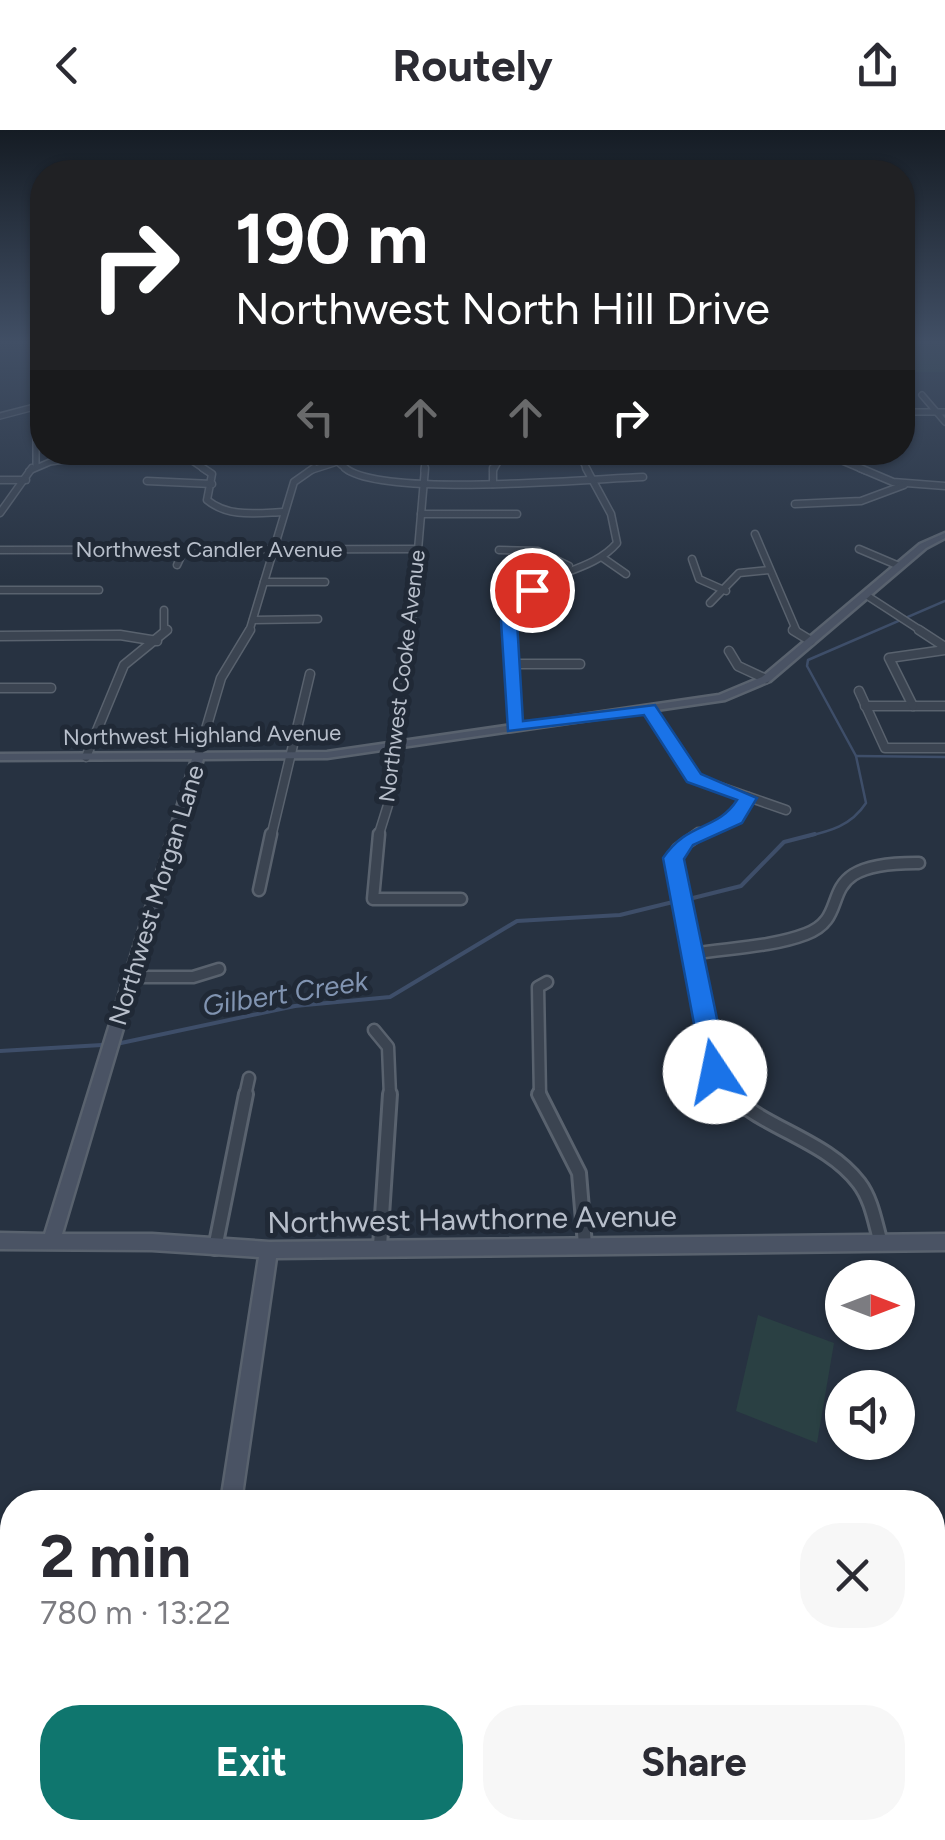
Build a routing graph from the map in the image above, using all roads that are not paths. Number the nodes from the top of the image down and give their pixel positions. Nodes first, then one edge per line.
1 (36, 465) edge
2 (201, 465) edge
3 (328, 465) edge
4 (337, 465) edge
5 (425, 465) edge
6 (494, 465) edge
7 (585, 465) edge
8 (854, 465) edge
9 (593, 477) junction
10 (642, 477) dead end
11 (0, 480) edge
12 (26, 480) junction
13 (147, 481) dead end
14 (212, 484) junction
15 (423, 484) junction
16 (493, 484) junction
17 (904, 485) junction
18 (945, 486) edge
19 (796, 504) dead end
20 (284, 512) junction
21 (0, 513) edge
22 (421, 514) junction
23 (517, 514) dead end
24 (755, 534) dead end
25 (942, 539) edge
26 (274, 549) junction
27 (418, 549) junction
28 (859, 549) dead end
29 (0, 550) edge
30 (184, 550) junction
31 (499, 550) dead end
32 (603, 558) junction
33 (692, 559) dead end
34 (178, 566) dead end
35 (569, 566) junction
36 (900, 566) junction
37 (770, 570) junction
38 (626, 574) dead end
39 (264, 582) junction
40 (324, 582) dead end
41 (0, 590) edge
42 (100, 590) dead end
43 (726, 591) junction
44 (866, 595) junction
45 (710, 602) dead end
46 (164, 610) dead end
47 (510, 616) junction
48 (544, 618) dead end
49 (254, 620) junction
50 (318, 620) dead end
51 (0, 636) edge
52 (158, 641) junction
53 (811, 641) junction
54 (945, 648) edge
55 (729, 650) dead end
56 (511, 664) junction
57 (580, 664) dead end
58 (310, 674) dead end
59 (766, 679) junction
60 (0, 688) edge
61 (50, 688) dead end
62 (858, 691) dead end
63 (865, 706) junction
64 (913, 706) junction
65 (945, 706) edge
66 (648, 709) junction
67 (514, 727) junction
68 (394, 745) junction
69 (945, 748) edge
70 (198, 756) junction
71 (288, 756) junction
72 (86, 757) junction
73 (0, 758) edge
74 (748, 798) junction
75 (786, 810) dead end
76 (919, 863) dead end
77 (260, 890) dead end
78 (461, 898) dead end
79 (692, 954) junction
80 (219, 969) dead end
81 (132, 977) junction
82 (546, 982) dead end
83 (374, 1030) dead end
84 (249, 1078) dead end
85 (0, 1241) edge
86 (50, 1242) junction
87 (880, 1242) junction
88 (945, 1242) edge
89 (586, 1245) junction
90 (380, 1246) junction
91 (215, 1248) junction
92 (269, 1250) junction
93 (234, 1490) edge

1 - 12 street
2 - 14 street
3 - 20 street, Northwest Morgan Lane
4 - 15 street
5 - 15 street, Northwest Cooke Avenue
6 - 16 street
7 - 9 street
8 - 17 street
9 - 10 street
9 - 16 street
9 - 32 street
11 - 12 street
12 - 21 street
13 - 14 street
14 - 20 street
15 - 16 street
15 - 22 street, Northwest Cooke Avenue
17 - 18 street
17 - 19 street
20 - 26 street, Northwest Morgan Lane
22 - 23 street
22 - 27 street, Northwest Cooke Avenue
24 - 37 street
25 - 36 street, Northwest Highland Avenue
26 - 27 street, Northwest Candler Avenue
26 - 30 street, Northwest Candler Avenue
26 - 39 street, Northwest Morgan Lane
27 - 68 street, Northwest Cooke Avenue
28 - 36 street
29 - 30 street, Northwest Candler Avenue
30 - 34 street
31 - 35 street
32 - 35 street
32 - 38 street
33 - 43 street
35 - 47 street
36 - 44 street, Northwest Highland Avenue
37 - 43 street
37 - 53 street
39 - 40 street
39 - 49 street, Northwest Morgan Lane
41 - 42 street
43 - 45 street
44 - 53 street, Northwest Highland Avenue
44 - 54 street
46 - 52 street
47 - 48 street
47 - 56 street
49 - 50 street
49 - 70 street, Northwest Morgan Lane
51 - 52 street
52 - 72 street
53 - 59 street, Northwest Highland Avenue
54 - 64 street
55 - 59 street
56 - 57 street
56 - 67 street
58 - 71 street
59 - 66 street, Northwest Highland Avenue
60 - 61 street
62 - 63 street
63 - 64 street
63 - 69 street
64 - 65 street
66 - 67 street, Northwest Highland Avenue
66 - 74 street
67 - 68 street, Northwest Highland Avenue
68 - 71 street, Northwest Highland Avenue
68 - 78 street, Northwest Cooke Avenue
70 - 71 street, Northwest Highland Avenue
70 - 72 street, Northwest Highland Avenue
70 - 81 street, Northwest Morgan Lane
71 - 77 street
72 - 73 street, Northwest Highland Avenue
74 - 75 street
74 - 79 street
76 - 79 street
79 - 87 street
80 - 81 street
81 - 86 street, Northwest Morgan Lane
82 - 89 street
83 - 90 street
84 - 91 street
85 - 86 street, Northwest Hawthorne Avenue
86 - 91 street, Northwest Hawthorne Avenue
87 - 88 street, Northwest Hawthorne Avenue
87 - 89 street, Northwest Hawthorne Avenue
89 - 90 street, Northwest Hawthorne Avenue
90 - 92 street, Northwest Hawthorne Avenue
91 - 92 street, Northwest Hawthorne Avenue
92 - 93 street

